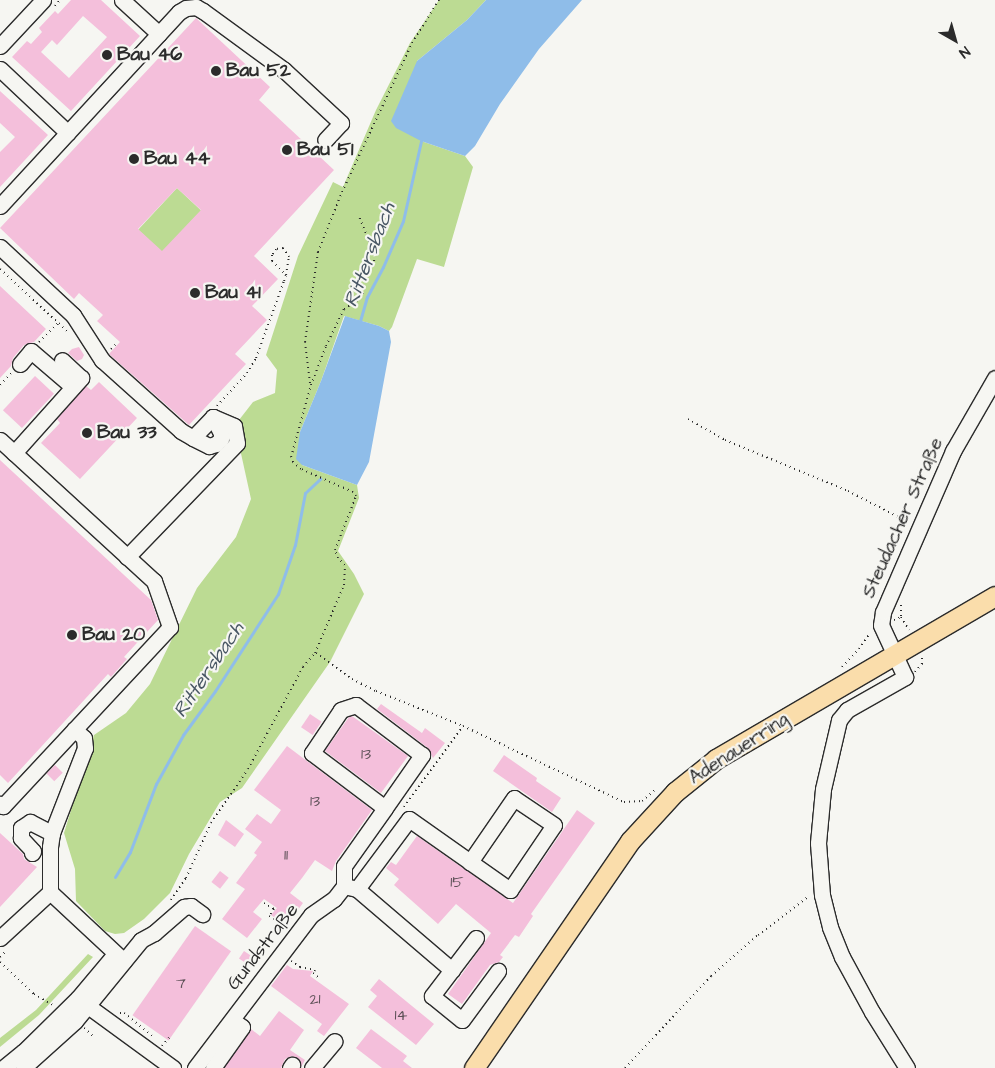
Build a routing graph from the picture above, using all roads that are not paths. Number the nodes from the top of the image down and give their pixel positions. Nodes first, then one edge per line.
1 (42, 0) edge
2 (122, 0) edge
3 (159, 34) junction
4 (0, 46) edge
5 (0, 69) edge
6 (68, 133) junction
7 (325, 140) dead end
8 (0, 206) edge
9 (0, 247) edge
10 (62, 360) dead end
11 (20, 364) road end
12 (995, 378) edge
13 (73, 387) junction
14 (0, 440) edge
15 (14, 453) junction
16 (127, 557) junction
17 (995, 596) edge
18 (895, 655) junction
19 (74, 729) junction
20 (0, 804) edge
21 (385, 808) junction
22 (52, 833) junction
23 (32, 853) dead end
24 (470, 862) junction
25 (350, 887) junction
26 (50, 892) junction
27 (202, 914) dead end
28 (0, 938) edge
29 (476, 938) dead end
30 (119, 958) junction
31 (448, 967) junction
32 (498, 971) dead end
33 (82, 1002) junction
34 (232, 1020) junction
35 (335, 1041) dead end
36 (481, 1066) edge
37 (3, 1068) edge
38 (24, 1068) edge
39 (173, 1068) edge
40 (195, 1068) edge
41 (213, 1068) edge
42 (312, 1068) edge
43 (907, 1068) edge

1 - 4 street
2 - 3 street
3 - 6 street
3 - 7 street
5 - 6 street
6 - 8 street
9 - 16 street
10 - 13 street
11 - 13 street
12 - 18 street, Steudacher Straße
13 - 15 street
14 - 15 street
15 - 16 street
16 - 19 street
17 - 18 main road, Adenauerring
18 - 36 main road, Adenauerring
18 - 43 street, Steudacher Straße
19 - 20 street
19 - 22 street
21 - 21 street
21 - 25 street
22 - 23 street
22 - 26 street
24 - 24 street
24 - 25 street, Gundstraße
25 - 31 street
25 - 34 street, Gundstraße
26 - 28 street
26 - 30 street
27 - 30 street
29 - 31 street
30 - 33 street
31 - 32 street
33 - 37 street
33 - 38 street
33 - 39 street
34 - 40 street, Gundstraße
34 - 41 street
35 - 42 street

